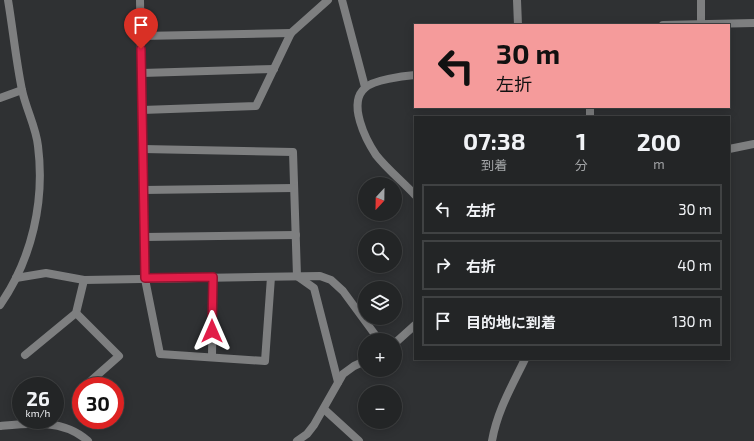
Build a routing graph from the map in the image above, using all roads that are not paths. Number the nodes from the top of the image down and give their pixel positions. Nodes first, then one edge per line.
1 (8, 0) edge
2 (140, 0) edge
3 (328, 0) edge
4 (342, 0) edge
5 (517, 0) edge
6 (701, 0) edge
7 (754, 22) edge
8 (701, 23) junction
9 (518, 24) edge
10 (682, 24) edge
11 (291, 33) junction
12 (141, 36) junction
13 (274, 69) junction
14 (142, 73) junction
15 (414, 75) edge
16 (365, 87) junction
17 (22, 90) junction
18 (0, 98) edge
19 (142, 110) junction
20 (754, 144) edge
21 (143, 149) junction
22 (730, 150) edge
23 (294, 188) junction
24 (143, 190) junction
25 (414, 194) edge
26 (296, 235) junction
27 (144, 237) junction
28 (270, 276) junction
29 (297, 276) junction
30 (213, 277) junction
31 (16, 278) junction
32 (145, 278) junction
33 (84, 280) junction
34 (0, 305) edge
35 (76, 313) junction
36 (414, 327) edge
37 (374, 333) edge
38 (402, 337) edge
39 (25, 354) dead end
40 (212, 358) junction
41 (524, 360) edge
42 (358, 364) edge
43 (95, 377) edge
44 (338, 382) junction
45 (325, 410) junction
46 (0, 426) edge
47 (88, 441) edge
48 (298, 441) edge
49 (359, 441) edge
50 (492, 441) edge

1 - 17 street
2 - 12 street
3 - 11 street
4 - 16 street
5 - 9 street
6 - 8 street
7 - 8 street
8 - 10 street
11 - 12 street
11 - 13 street
12 - 14 street
13 - 14 street
13 - 19 street
14 - 19 street
15 - 16 street
16 - 25 street
17 - 18 street
17 - 31 street
19 - 21 street
20 - 22 street
21 - 23 street
21 - 24 street
23 - 24 street
23 - 26 street
24 - 27 street
26 - 27 street
26 - 29 street
27 - 32 street
28 - 29 street
28 - 30 street
28 - 40 street
29 - 37 street
29 - 44 street
30 - 32 street
30 - 40 street
31 - 33 street
31 - 34 street
32 - 33 street
32 - 40 street
33 - 35 street
35 - 39 street
35 - 43 street
36 - 38 street
41 - 50 street
42 - 44 street
44 - 45 street
45 - 48 street
45 - 49 street
46 - 47 street

